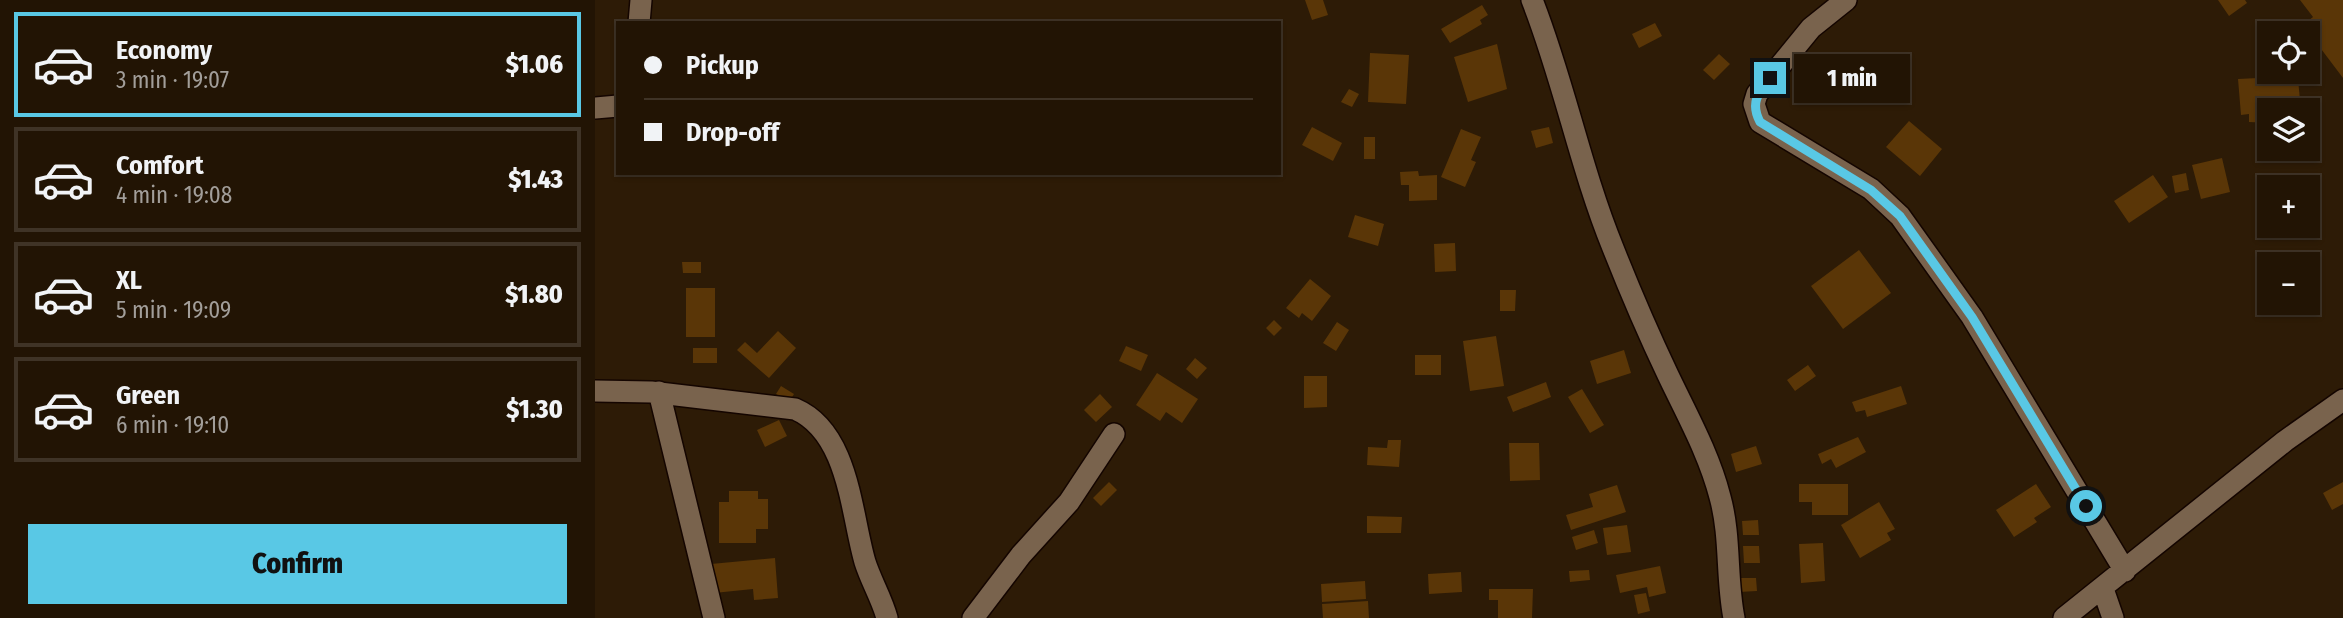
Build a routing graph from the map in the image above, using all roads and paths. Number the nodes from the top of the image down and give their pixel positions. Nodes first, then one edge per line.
1 (641, 0) edge
2 (1532, 0) edge
3 (1846, 0) edge
4 (639, 21) edge
5 (616, 106) edge
6 (595, 108) edge
7 (595, 391) edge
8 (659, 392) junction
9 (2343, 400) edge
10 (1114, 434) dead end
11 (2125, 571) junction
12 (2103, 589) junction
13 (714, 618) edge
14 (887, 618) edge
15 (973, 618) edge
16 (1734, 618) edge
17 (2064, 618) edge
18 (2113, 618) edge

1 - 4 street
2 - 16 street
3 - 11 street
5 - 6 street
7 - 8 street
8 - 13 street
8 - 14 street
9 - 11 street
10 - 15 street
11 - 12 street
12 - 17 street
12 - 18 street

